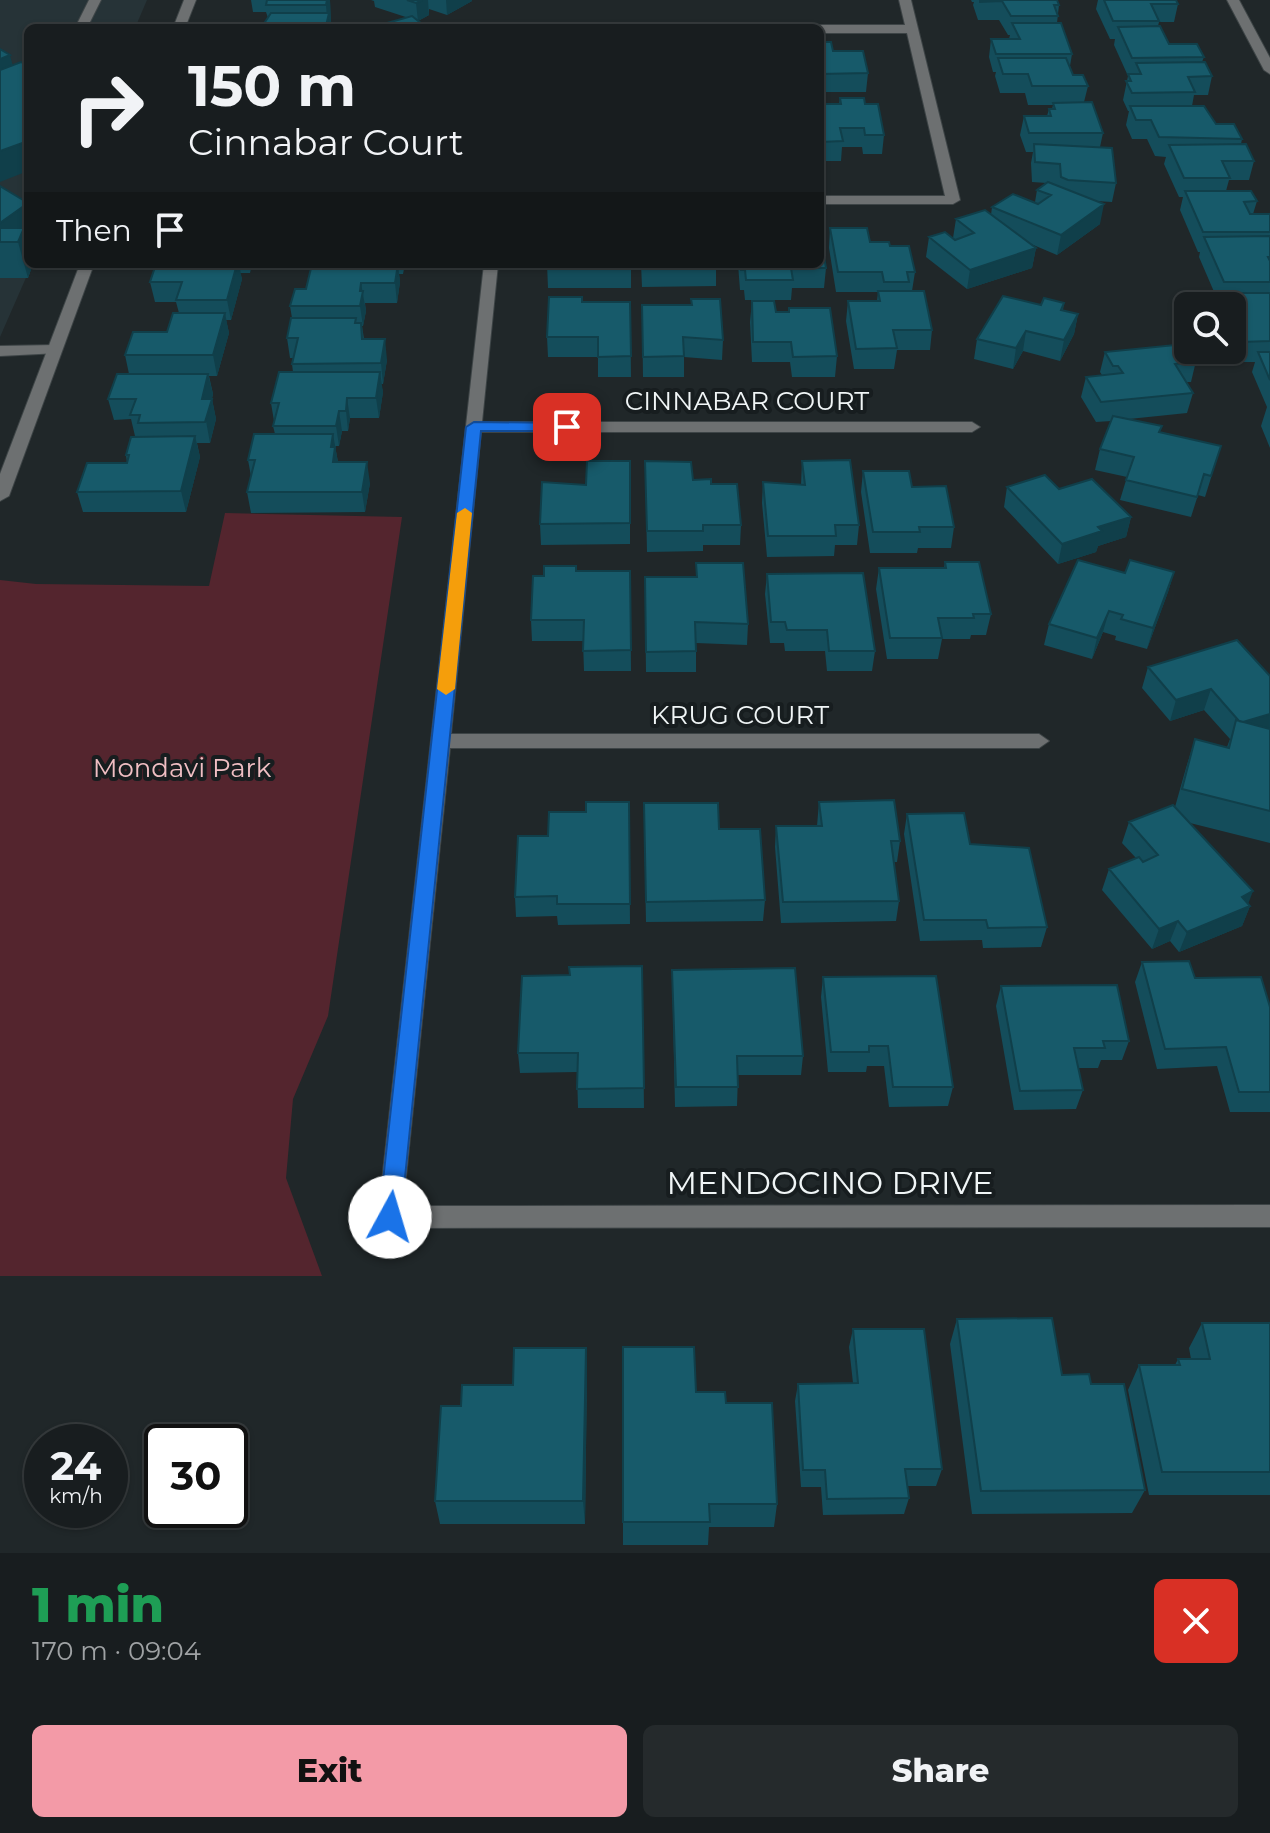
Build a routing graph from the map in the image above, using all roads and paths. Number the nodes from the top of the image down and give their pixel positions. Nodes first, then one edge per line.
1 (95, 0) edge
2 (190, 0) edge
3 (905, 0) edge
4 (1233, 0) edge
5 (83, 24) edge
6 (181, 24) edge
7 (824, 29) edge
8 (912, 29) junction
9 (1270, 70) edge
10 (824, 200) edge
11 (85, 268) edge
12 (491, 268) edge
13 (54, 350) junction
14 (0, 351) edge
15 (474, 427) junction
16 (972, 427) dead end
17 (0, 496) edge
18 (440, 741) junction
19 (1039, 741) dead end
20 (1270, 1216) edge

1 - 5 street
2 - 6 street
3 - 8 street
4 - 9 street
7 - 8 street
8 - 10 street
11 - 13 street
12 - 15 street
13 - 14 street
13 - 17 street
15 - 16 street, CINNABAR COURT
15 - 18 street
18 - 19 street, KRUG COURT
18 - 20 street, MENDOCINO DRIVE

